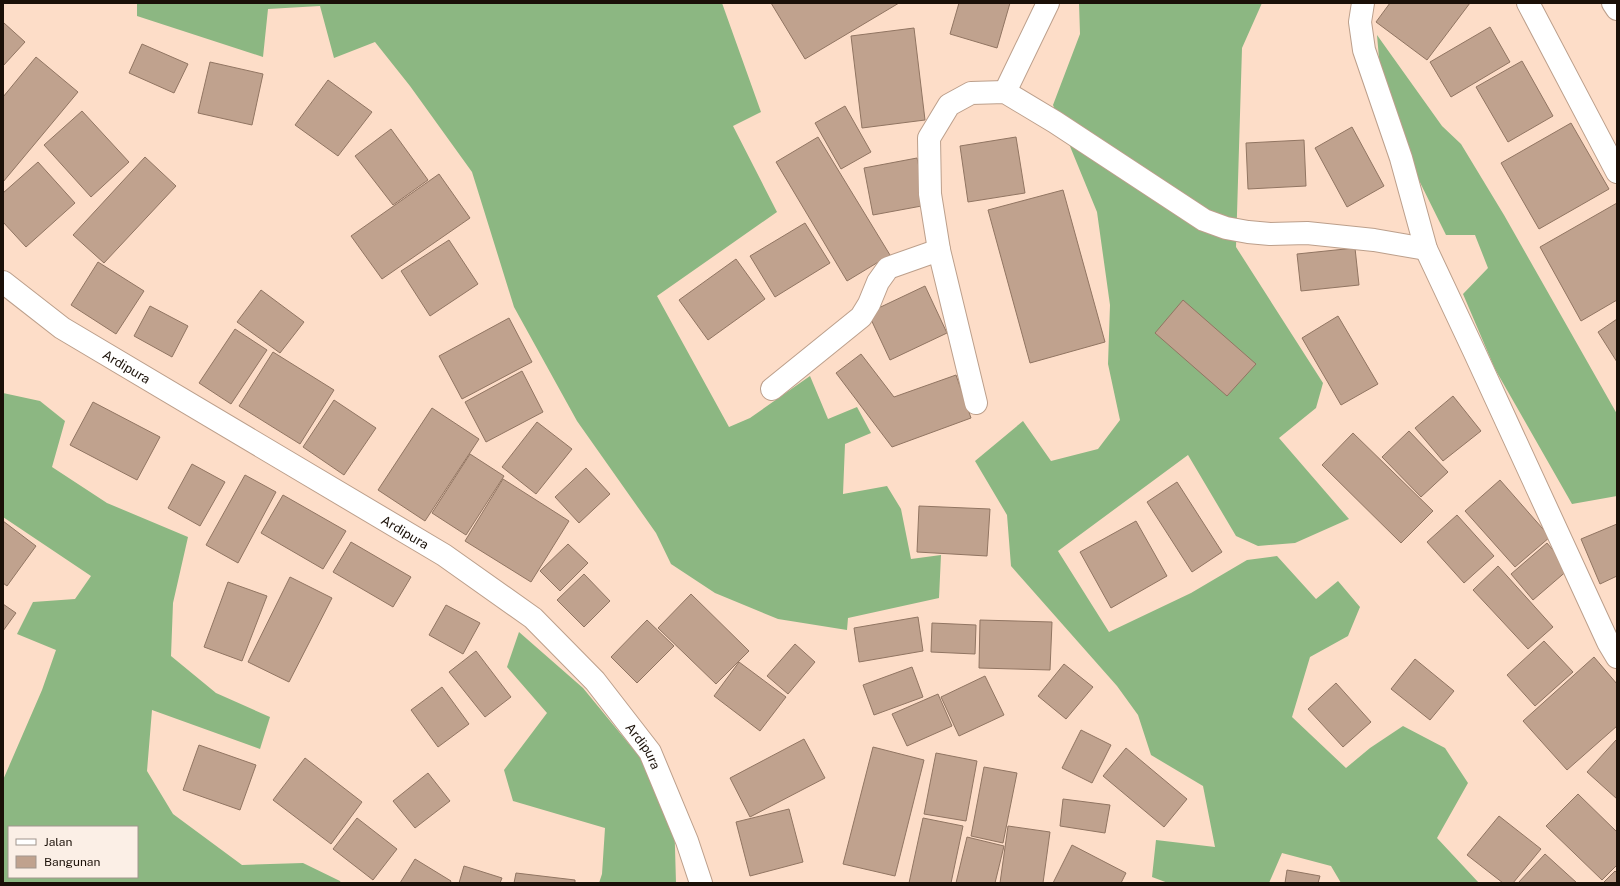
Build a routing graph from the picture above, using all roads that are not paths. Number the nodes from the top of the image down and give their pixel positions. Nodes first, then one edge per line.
1 (1048, 3) edge
2 (1362, 3) edge
3 (1528, 3) edge
4 (1613, 3) edge
5 (1617, 9) edge
6 (1005, 92) junction
7 (1617, 172) edge
8 (1426, 249) junction
9 (938, 250) junction
10 (3, 282) edge
11 (772, 389) dead end
12 (976, 404) dead end
13 (1617, 657) edge
14 (701, 883) edge

1 - 6 street
2 - 8 street
3 - 7 street
4 - 5 street
6 - 8 street
6 - 9 street
8 - 13 street
9 - 11 street
9 - 12 street
10 - 14 street, Ardipura

